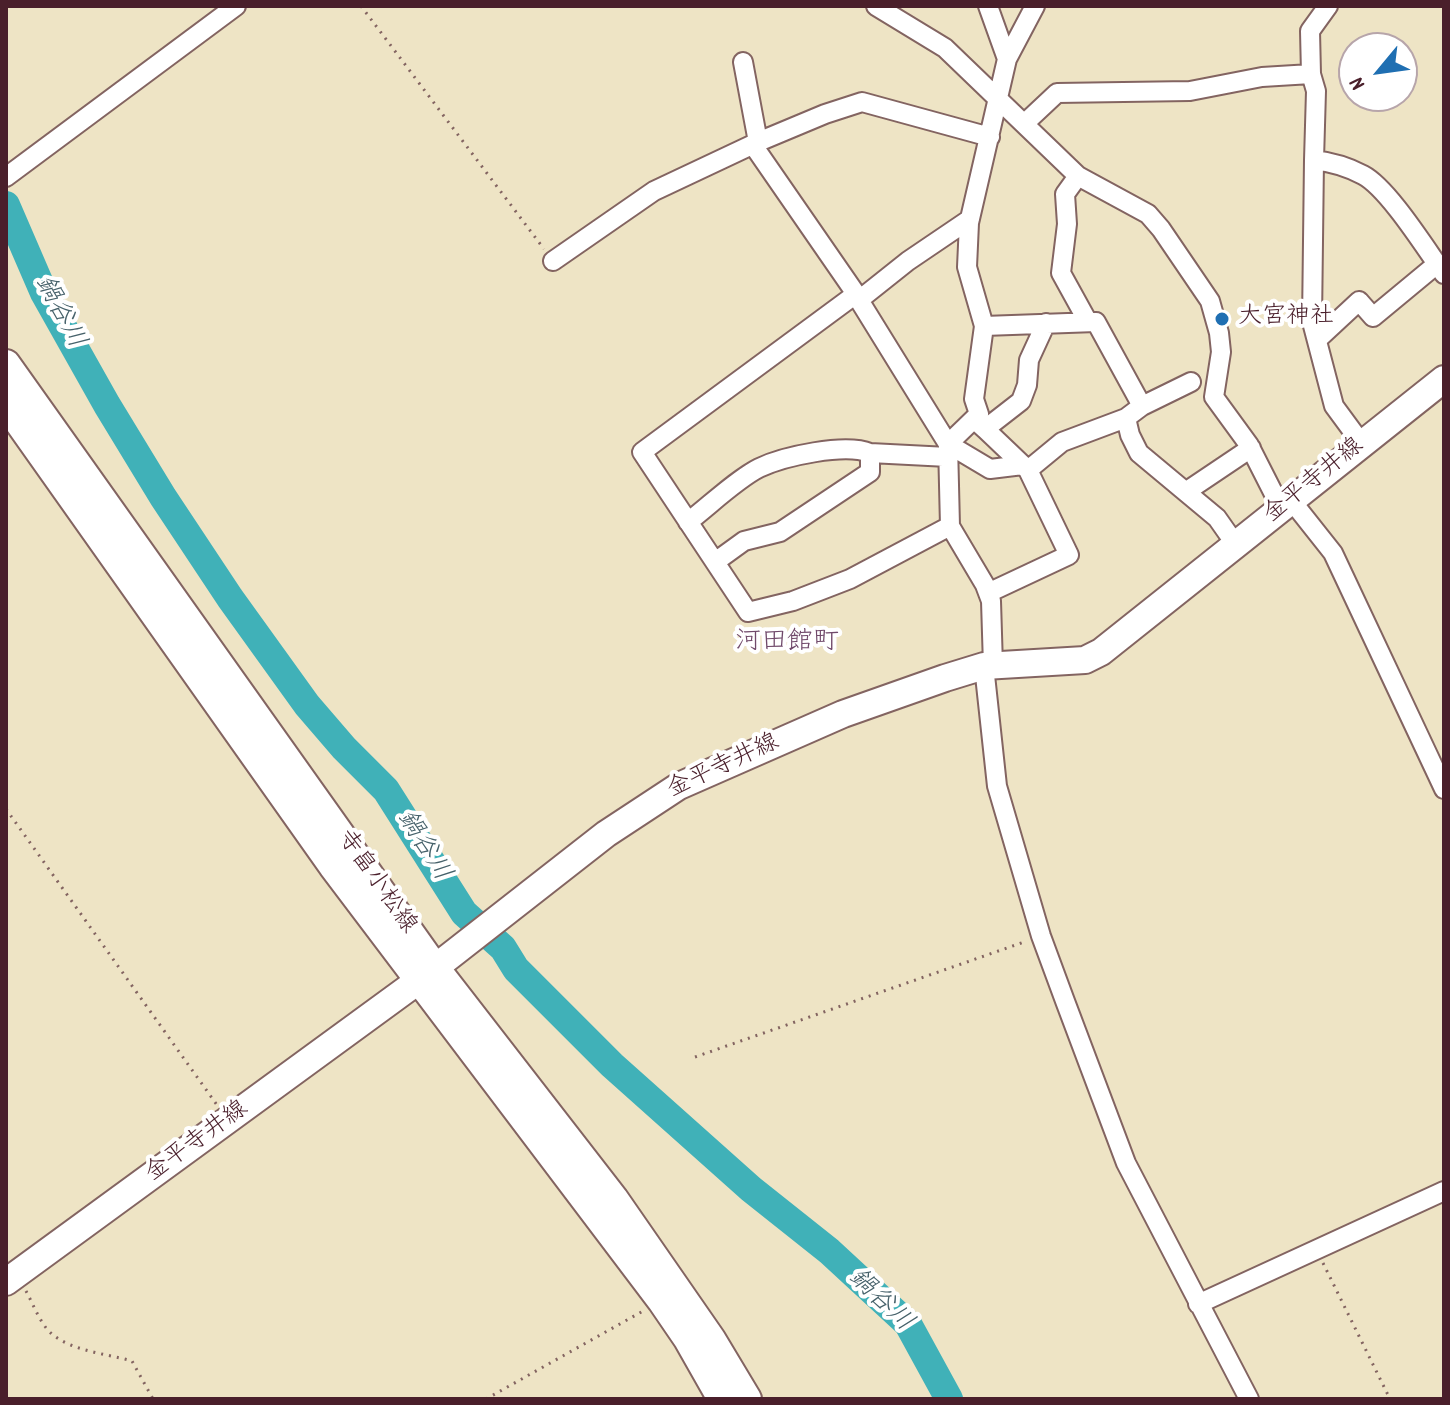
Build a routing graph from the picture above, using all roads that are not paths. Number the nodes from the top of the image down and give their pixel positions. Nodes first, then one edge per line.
1 (236, 6) edge
2 (876, 6) edge
3 (988, 6) edge
4 (1035, 6) edge
5 (1328, 6) edge
6 (1007, 59) junction
7 (743, 62) dead end
8 (1311, 74) junction
9 (999, 100) junction
10 (1025, 123) junction
11 (990, 137) junction
12 (756, 144) junction
13 (1314, 160) junction
14 (1078, 176) junction
15 (6, 177) edge
16 (970, 219) junction
17 (553, 261) road end
18 (1440, 269) edge
19 (858, 297) junction
20 (1088, 322) junction
21 (1046, 323) junction
22 (984, 326) junction
23 (1317, 340) junction
24 (6, 364) edge
25 (1218, 371) junction
26 (1444, 379) edge
27 (1191, 382) junction
28 (1214, 397) junction
29 (6, 404) edge
30 (1142, 406) junction
31 (1126, 418) junction
32 (979, 424) junction
33 (1362, 444) junction
34 (1251, 448) junction
35 (948, 451) junction
36 (870, 453) junction
37 (1026, 468) junction
38 (1187, 491) junction
39 (1286, 504) junction
40 (688, 522) junction
41 (950, 526) junction
42 (1236, 545) junction
43 (715, 562) junction
44 (988, 593) junction
45 (988, 666) junction
46 (1444, 789) edge
47 (427, 974) junction
48 (1444, 1191) edge
49 (13, 1278) edge
50 (1198, 1304) junction
51 (722, 1399) edge
52 (747, 1399) edge
53 (1249, 1399) edge

1 - 15 street
2 - 9 street
3 - 6 street
4 - 6 street
5 - 8 street
6 - 9 street
7 - 12 street
8 - 10 street
8 - 13 street
9 - 10 street
9 - 11 street
10 - 14 street
11 - 12 street
11 - 16 street
12 - 17 street
12 - 19 street
13 - 18 street
13 - 23 street
14 - 20 street
14 - 25 street
16 - 19 street
16 - 22 street
18 - 23 street
19 - 35 street
19 - 40 street
20 - 21 street
20 - 30 street
21 - 22 street
21 - 32 street
22 - 32 street
23 - 33 street
24 - 47 main road, 寺畠小松線
25 - 27 street
25 - 28 street
26 - 33 main road, 金平寺井線
27 - 28 street
27 - 30 street
28 - 34 street
29 - 47 main road, 寺畠小松線
30 - 31 street
31 - 37 street
31 - 38 street
32 - 35 street
32 - 37 street
33 - 39 main road, 金平寺井線
34 - 38 street
34 - 39 street
35 - 36 street
35 - 37 street
35 - 41 street
36 - 40 street
36 - 43 street
37 - 44 street
38 - 42 street
39 - 42 main road, 金平寺井線
39 - 46 street
40 - 43 street
41 - 43 street
41 - 44 street
42 - 45 main road, 金平寺井線
44 - 45 street
45 - 47 main road, 金平寺井線
45 - 50 street
47 - 49 main road, 金平寺井線
47 - 51 main road, 寺畠小松線
47 - 52 main road, 寺畠小松線
48 - 50 street
50 - 53 street

